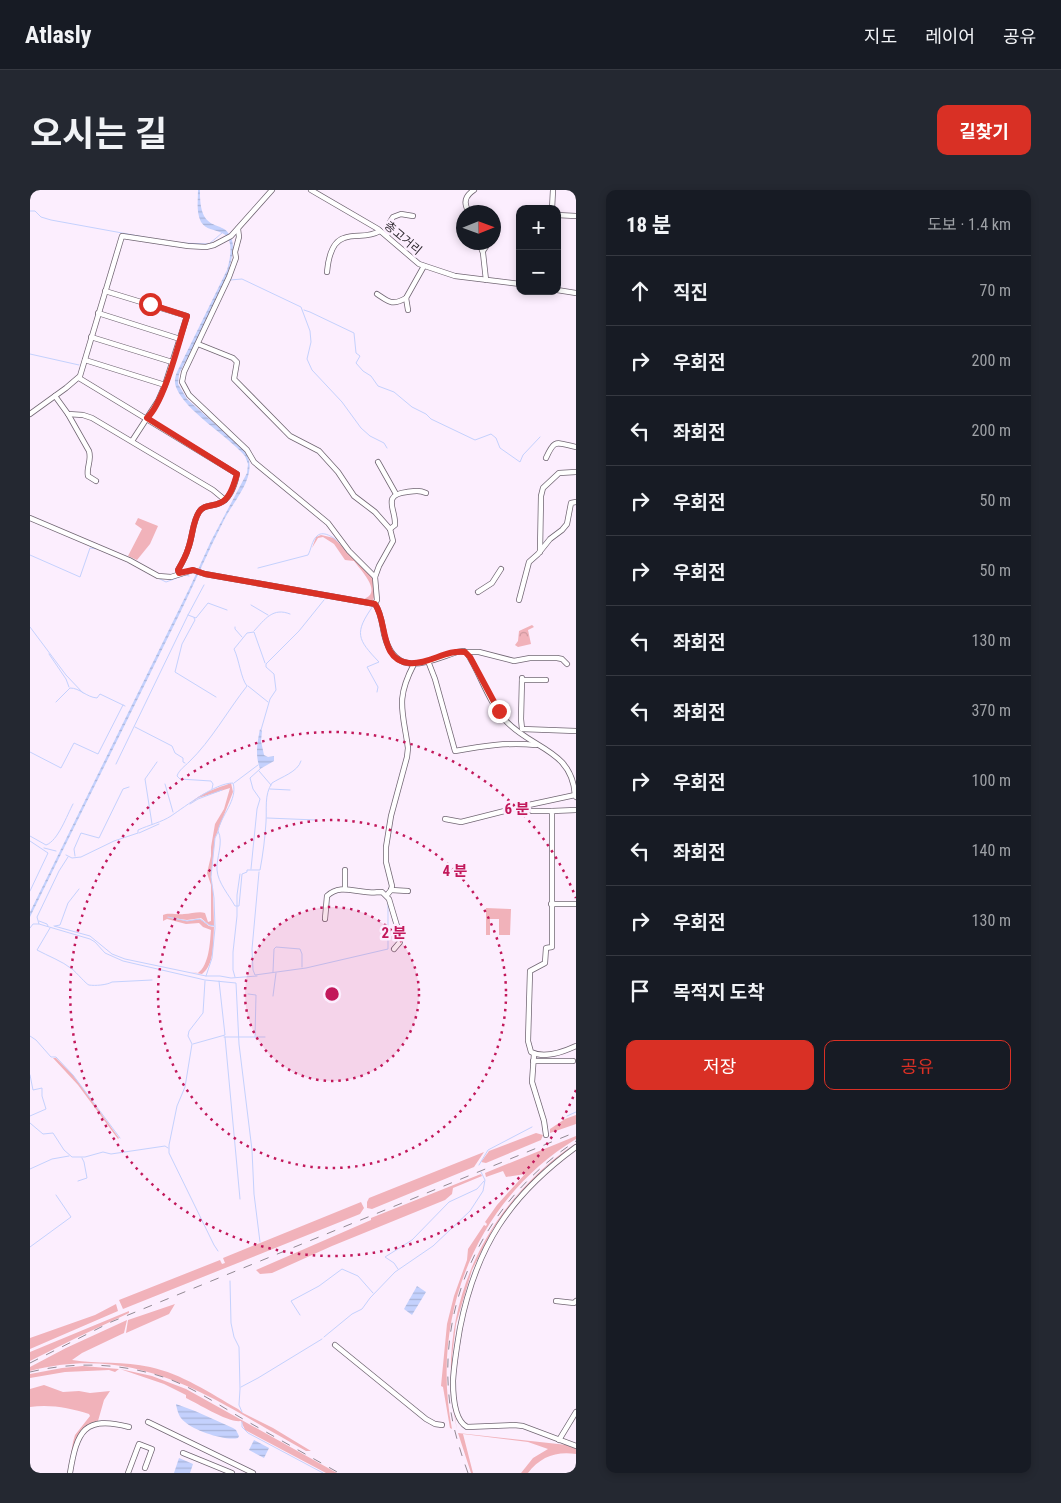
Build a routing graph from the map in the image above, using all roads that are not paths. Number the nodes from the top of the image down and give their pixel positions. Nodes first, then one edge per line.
1 (272, 190) edge
2 (311, 190) edge
3 (474, 190) edge
4 (553, 190) edge
5 (467, 192) edge
6 (466, 205) edge
7 (552, 205) edge
8 (561, 215) edge
9 (413, 216) dead end
10 (576, 216) edge
11 (238, 229) junction
12 (380, 231) junction
13 (387, 236) junction
14 (483, 251) edge
15 (424, 266) junction
16 (327, 272) dead end
17 (486, 280) junction
18 (516, 284) edge
19 (105, 291) junction
20 (561, 291) edge
21 (377, 294) dead end
22 (576, 294) edge
23 (406, 298) junction
24 (408, 310) dead end
25 (98, 313) junction
26 (91, 337) junction
27 (180, 339) junction
28 (198, 344) junction
29 (85, 360) junction
30 (172, 362) junction
31 (79, 378) junction
32 (165, 385) junction
33 (55, 396) junction
34 (30, 414) edge
35 (68, 414) junction
36 (147, 418) junction
37 (132, 441) junction
38 (576, 447) edge
39 (546, 458) dead end
40 (378, 462) dead end
41 (576, 472) edge
42 (96, 481) dead end
43 (426, 493) dead end
44 (396, 494) junction
45 (226, 500) junction
46 (576, 502) edge
47 (30, 518) edge
48 (390, 529) junction
49 (540, 552) junction
50 (501, 569) dead end
51 (179, 573) junction
52 (375, 577) junction
53 (478, 592) dead end
54 (519, 600) dead end
55 (375, 604) junction
56 (465, 652) junction
57 (428, 662) junction
58 (414, 664) junction
59 (567, 664) dead end
60 (546, 680) dead end
61 (576, 731) edge
62 (538, 745) junction
63 (575, 796) edge
64 (576, 810) edge
65 (532, 811) dead end
66 (552, 811) junction
67 (446, 819) dead end
68 (345, 870) dead end
69 (345, 889) junction
70 (391, 890) junction
71 (408, 890) dead end
72 (387, 895) junction
73 (551, 904) junction
74 (576, 904) edge
75 (326, 919) dead end
76 (394, 950) dead end
77 (576, 1046) edge
78 (534, 1054) junction
79 (534, 1061) junction
80 (573, 1061) dead end
81 (546, 1135) dead end
82 (576, 1148) edge
83 (556, 1300) dead end
84 (576, 1301) edge
85 (335, 1345) dead end
86 (576, 1412) edge
87 (148, 1422) dead end
88 (442, 1425) dead end
89 (129, 1427) dead end
90 (559, 1440) junction
91 (576, 1446) edge
92 (183, 1453) dead end
93 (145, 1468) dead end
94 (70, 1473) edge
95 (128, 1473) edge
96 (232, 1473) edge
97 (253, 1473) edge

1 - 11 street
2 - 12 street, 총고거리
3 - 5 street
4 - 7 street
5 - 6 street
8 - 10 street
9 - 13 street
11 - 19 street
11 - 28 street
12 - 13 street, 총고거리
12 - 16 street
13 - 15 street, 총고거리
14 - 17 street
15 - 17 street, 총고거리
15 - 23 street
17 - 18 street, 총고거리
19 - 25 street
19 - 27 street
20 - 22 street
21 - 23 street
23 - 24 street
25 - 26 street
25 - 27 street
26 - 29 street
26 - 30 street
27 - 30 street
28 - 48 street
28 - 52 street
29 - 31 street
29 - 32 street
30 - 32 street
31 - 33 street
31 - 36 street
32 - 36 street
33 - 34 street
33 - 35 street
35 - 37 street
35 - 42 street
36 - 37 street
36 - 45 street
37 - 45 street
38 - 39 street
40 - 44 street
41 - 49 street
43 - 44 street
44 - 48 street
45 - 51 street
46 - 49 street
47 - 51 street
48 - 52 street
49 - 54 street
50 - 53 street
51 - 55 street
52 - 55 street
55 - 58 street
56 - 57 street
56 - 59 street
56 - 62 street
57 - 58 street
57 - 62 street
58 - 70 street
60 - 61 street
62 - 63 street
63 - 67 street
64 - 66 street
65 - 66 street
66 - 73 street
68 - 69 street
69 - 72 street
69 - 75 street
70 - 71 street
70 - 72 street
72 - 76 street
73 - 74 street
73 - 78 street
77 - 78 street
78 - 79 street
79 - 80 street
79 - 81 street
82 - 90 street
83 - 84 street
85 - 88 street
86 - 90 street
87 - 97 street
89 - 94 street
90 - 91 street
92 - 96 street
93 - 95 street

